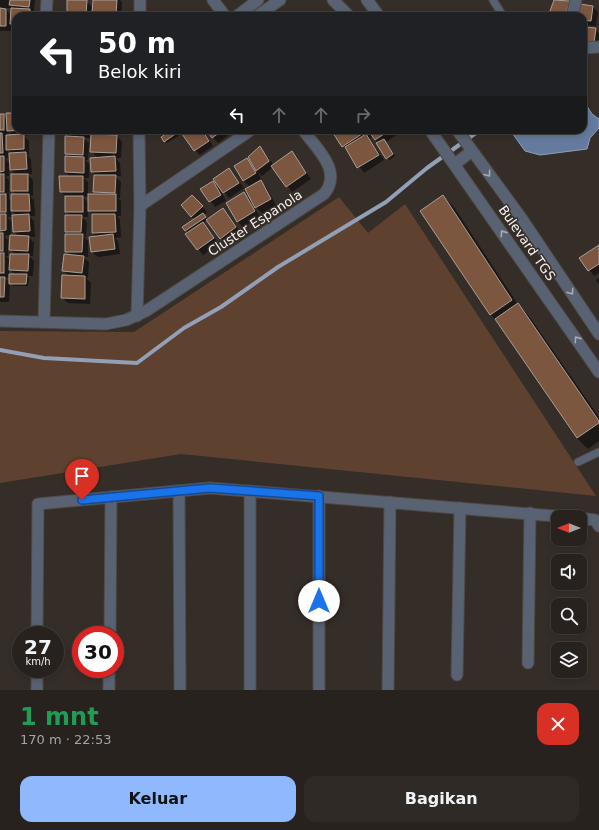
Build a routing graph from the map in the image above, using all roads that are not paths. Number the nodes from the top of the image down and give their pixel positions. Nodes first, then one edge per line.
1 (47, 0) edge
2 (140, 0) edge
3 (213, 0) edge
4 (258, 0) edge
5 (280, 0) edge
6 (333, 0) edge
7 (367, 0) edge
8 (494, 0) edge
9 (576, 0) edge
10 (46, 12) edge
11 (140, 12) edge
12 (222, 12) edge
13 (242, 12) edge
14 (263, 12) edge
15 (345, 12) edge
16 (376, 12) edge
17 (501, 12) edge
18 (573, 12) edge
19 (599, 47) edge
20 (587, 48) edge
21 (49, 134) edge
22 (139, 134) edge
23 (245, 134) edge
24 (306, 134) edge
25 (433, 134) edge
26 (460, 134) edge
27 (468, 147) junction
28 (453, 161) junction
29 (140, 206) junction
30 (137, 316) junction
31 (0, 321) edge
32 (44, 322) junction
33 (599, 334) edge
34 (599, 372) edge
35 (599, 452) edge
36 (578, 462) dead end
37 (179, 491) junction
38 (250, 491) junction
39 (319, 496) junction
40 (111, 497) junction
41 (390, 502) junction
42 (460, 508) junction
43 (530, 513) junction
44 (551, 515) edge
45 (587, 519) edge
46 (599, 526) edge
47 (37, 626) edge
48 (110, 626) edge
49 (528, 663) dead end
50 (457, 675) dead end
51 (37, 678) edge
52 (109, 678) edge
53 (37, 690) edge
54 (109, 690) edge
55 (180, 690) edge
56 (250, 690) edge
57 (319, 690) edge
58 (388, 690) edge

1 - 10 street
2 - 11 street
3 - 12 street
4 - 13 street
5 - 14 street
6 - 15 street
7 - 16 street
8 - 17 lane
9 - 18 street
19 - 20 street
21 - 32 street
22 - 29 street
23 - 29 street
24 - 30 street, Cluster Espanola
25 - 28 street, Bulevard TGS
26 - 27 street, Bulevard TGS
27 - 28 street
27 -> 33 street, Bulevard TGS
34 -> 28 street, Bulevard TGS
29 - 30 street
30 - 32 street, Cluster Espanola
31 - 32 street, Cluster Espanola
35 - 36 lane
37 - 38 street
37 - 40 street
37 - 55 street
38 - 39 street
38 - 56 street
39 - 41 street
39 - 57 street
40 - 47 street
40 - 48 street
41 - 42 street
41 - 58 street
42 - 43 street
42 - 50 street
43 - 44 street
43 - 49 street
45 - 46 street
51 - 53 street
52 - 54 street

